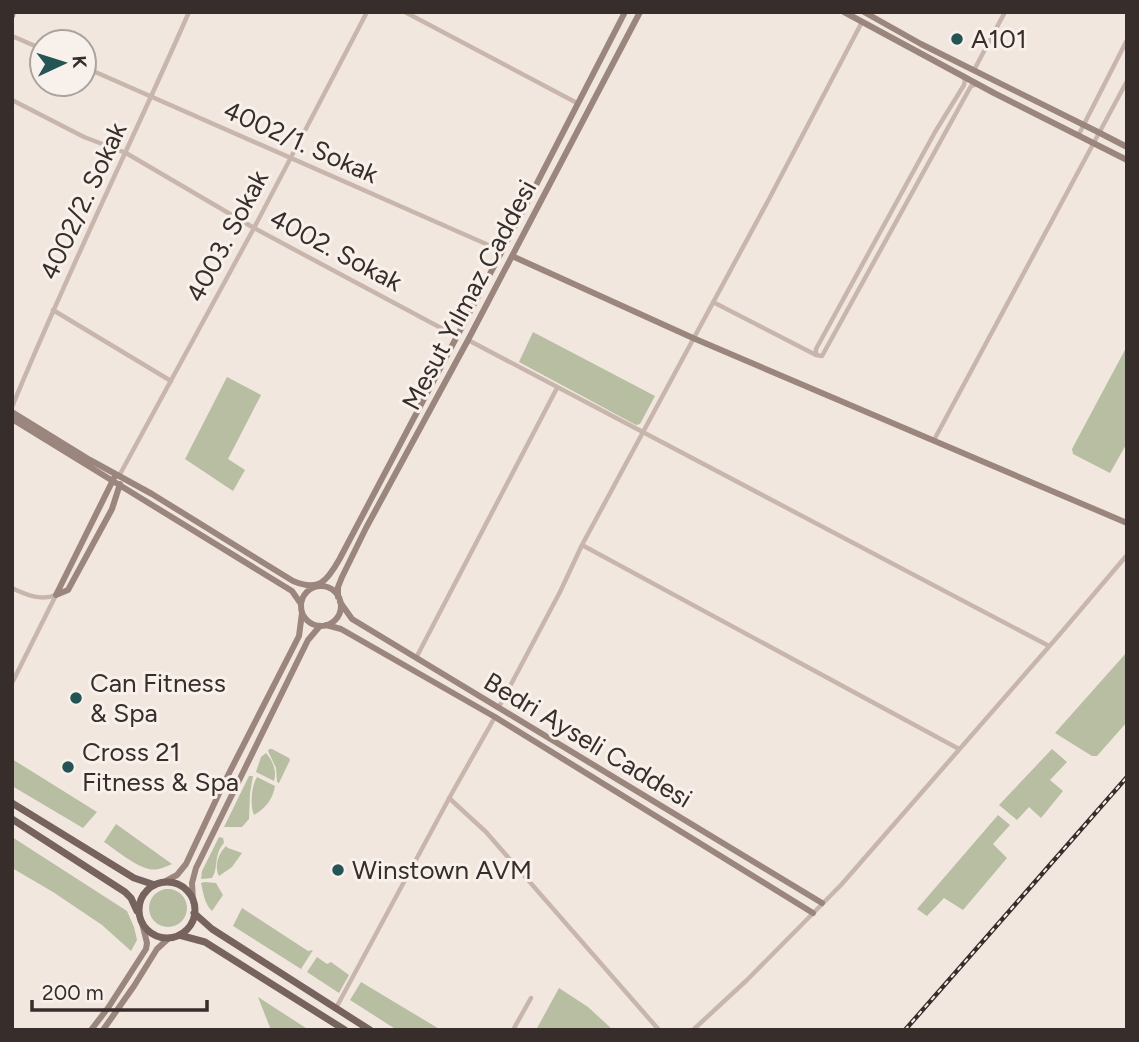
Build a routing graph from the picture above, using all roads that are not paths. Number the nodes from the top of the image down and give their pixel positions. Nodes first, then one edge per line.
1 (189, 12) edge
2 (367, 12) edge
3 (405, 12) edge
4 (625, 12) edge
5 (640, 12) edge
6 (844, 12) edge
7 (1004, 12) edge
8 (866, 13) edge
9 (862, 22) junction
10 (1127, 40) edge
11 (974, 70) junction
12 (98, 73) edge
13 (962, 76) junction
14 (1127, 81) edge
15 (978, 84) junction
16 (152, 96) junction
17 (12, 100) edge
18 (577, 103) junction
19 (1084, 125) junction
20 (1098, 132) junction
21 (1079, 134) junction
22 (1093, 142) junction
23 (1127, 147) edge
24 (126, 153) junction
25 (290, 158) junction
26 (1127, 160) edge
27 (254, 228) junction
28 (502, 251) junction
29 (512, 256) junction
30 (713, 302) junction
31 (53, 310) junction
32 (456, 336) junction
33 (693, 338) junction
34 (468, 340) junction
35 (816, 355) junction
36 (171, 381) junction
37 (558, 388) junction
38 (12, 409) edge
39 (12, 419) edge
40 (643, 433) junction
41 (934, 440) junction
42 (118, 477) junction
43 (120, 486) junction
44 (1127, 523) edge
45 (582, 545) junction
46 (1127, 555) edge
47 (315, 586) junction
48 (12, 588) edge
49 (57, 595) junction
50 (339, 599) junction
51 (301, 604) junction
52 (302, 613) junction
53 (323, 625) junction
54 (1049, 646) junction
55 (416, 658) junction
56 (12, 683) edge
57 (499, 707) junction
58 (495, 717) junction
59 (959, 749) junction
60 (449, 798) junction
61 (12, 803) edge
62 (12, 819) edge
63 (164, 882) junction
64 (155, 885) junction
65 (193, 901) junction
66 (822, 903) junction
67 (194, 913) junction
68 (813, 913) junction
69 (139, 915) junction
70 (142, 923) junction
71 (179, 935) junction
72 (169, 938) junction
73 (531, 998) dead end
74 (336, 1008) junction
75 (91, 1030) edge
76 (103, 1030) edge
77 (345, 1030) edge
78 (370, 1030) edge
79 (513, 1030) edge
80 (659, 1030) edge
81 (693, 1030) edge

1 - 16 street, 4002/2. Sokak
2 - 25 street, 4003. Sokak
3 - 18 street
4 - 18 main road, Mesut Yılmaz Caddesi
5 - 29 main road, Mesut Yılmaz Caddesi
6 - 9 main road
7 - 11 street
8 - 11 main road
9 - 13 main road
9 - 30 street
10 - 19 street
11 - 19 main road
12 - 16 street, 4002/1. Sokak
13 - 15 main road
13 - 35 street
14 - 20 street
15 - 21 main road
15 - 35 street
16 - 24 street, 4002/2. Sokak
16 - 25 street, 4002/1. Sokak
17 - 24 street, 4002. Sokak
18 - 28 main road, Mesut Yılmaz Caddesi
19 - 20 main road
19 - 21 street
20 - 22 street
20 - 23 main road
21 - 22 main road
22 - 26 main road
22 - 41 street
24 - 27 street, 4002. Sokak
24 - 31 street, 4002/2. Sokak
25 - 27 street, 4003. Sokak
25 - 28 street, 4002/1. Sokak
27 - 32 street, 4002. Sokak
27 - 36 street, 4003. Sokak
28 - 32 main road, Mesut Yılmaz Caddesi
29 - 33 main road
29 - 34 main road, Mesut Yılmaz Caddesi
30 - 33 street
30 - 35 street
31 - 36 street
31 - 38 street, 4002/2. Sokak
32 - 47 main road, Mesut Yılmaz Caddesi
33 - 40 street
33 - 41 main road
34 - 37 street
34 - 50 main road, Mesut Yılmaz Caddesi
36 - 42 street, 4003. Sokak
37 - 40 street
37 - 55 street
38 - 42 main road
39 - 42 main road
40 - 45 street
40 - 54 street
41 - 44 main road
42 - 43 main road
42 - 47 main road
42 - 49 main road
43 - 49 main road
43 - 51 main road
45 - 57 street
45 - 59 street
46 - 54 street
47 - 50 main road
47 - 51 main road
48 - 49 street
49 - 56 street
50 - 53 main road
50 - 55 main road, Bedri Ayseli Caddesi
51 - 52 main road
52 - 53 main road
52 - 63 main road
53 - 58 main road, Bedri Ayseli Caddesi
53 - 65 main road
54 - 59 street
55 - 57 main road, Bedri Ayseli Caddesi
57 - 66 main road, Bedri Ayseli Caddesi
58 - 60 street
58 - 68 main road, Bedri Ayseli Caddesi
59 - 66 street
60 - 74 street
60 - 80 street
61 - 64 main road
62 - 69 main road
63 - 64 main road
63 - 65 main road
64 - 69 main road
65 - 67 main road
66 - 68 street
67 - 71 main road
67 - 74 main road
68 - 81 street
69 - 70 main road
70 - 72 main road
70 - 75 main road
71 - 72 main road
71 - 77 main road
72 - 76 main road
73 - 79 street
74 - 78 main road

